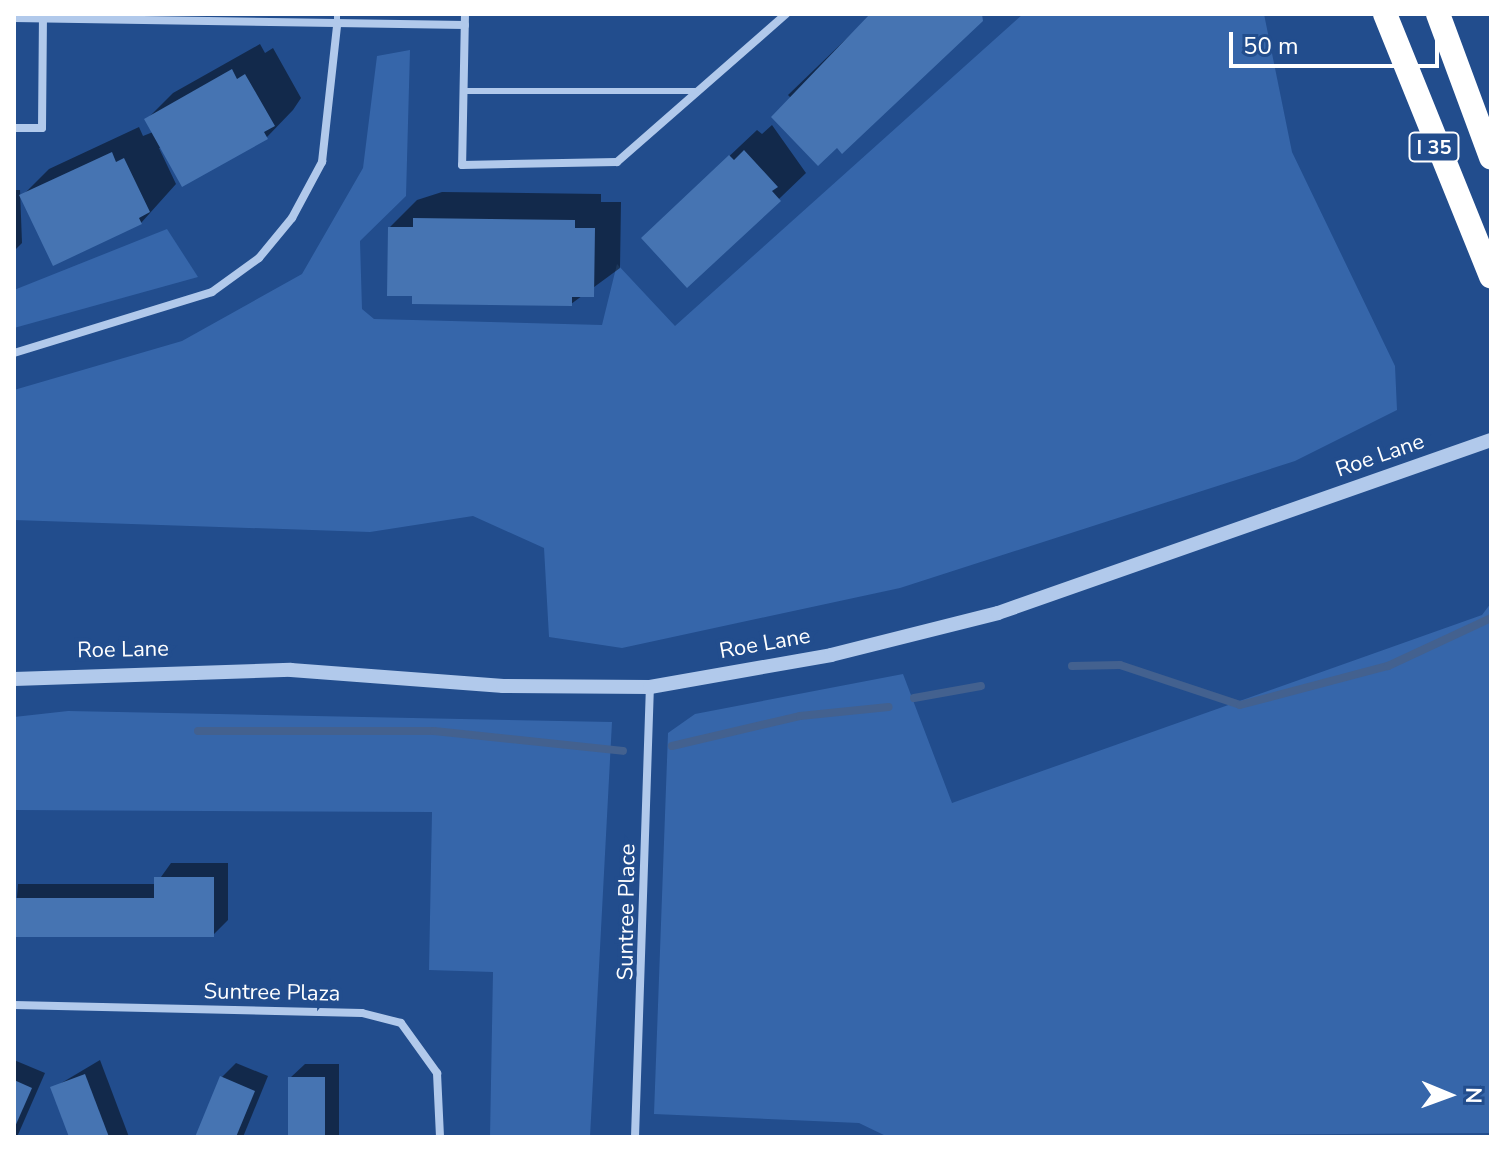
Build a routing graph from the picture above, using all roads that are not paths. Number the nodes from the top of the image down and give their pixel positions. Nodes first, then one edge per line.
1 (337, 14) edge
2 (465, 14) edge
3 (786, 14) edge
4 (1385, 14) edge
5 (1438, 14) edge
6 (43, 16) edge
7 (14, 18) edge
8 (465, 25) junction
9 (337, 26) junction
10 (464, 91) junction
11 (698, 91) junction
12 (14, 128) edge
13 (1491, 157) edge
14 (1491, 276) edge
15 (14, 353) edge
16 (1491, 440) edge
17 (14, 679) edge
18 (650, 687) junction
19 (14, 1005) edge
20 (440, 1137) edge
21 (635, 1137) edge

1 - 9 lane
2 - 8 street
3 - 11 street
4 - 14 highway, I 35
5 - 13 highway, I 35
6 - 7 street
6 - 9 street
6 - 12 street
8 - 9 street
8 - 10 street
9 - 15 street
10 - 11 lane
10 - 11 street
16 - 18 street, Roe Lane
17 - 18 street, Roe Lane
18 - 21 street, Suntree Place
19 - 20 street, Suntree Plaza

